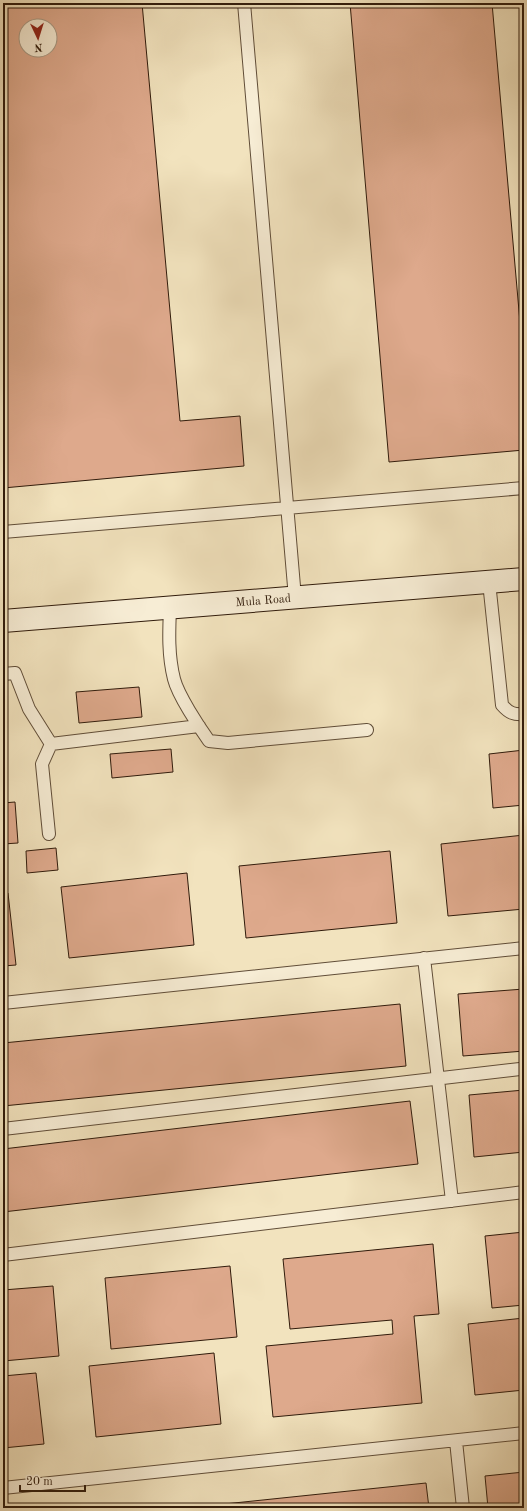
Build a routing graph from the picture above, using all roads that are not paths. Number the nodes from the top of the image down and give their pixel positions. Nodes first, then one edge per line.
1 (244, 3) edge
2 (524, 488) edge
3 (288, 508) junction
4 (3, 532) edge
5 (524, 580) edge
6 (489, 582) junction
7 (295, 598) junction
8 (170, 608) junction
9 (3, 621) edge
10 (3, 674) edge
11 (524, 714) edge
12 (199, 726) junction
13 (367, 730) dead end
14 (51, 744) junction
15 (49, 834) dead end
16 (524, 948) edge
17 (424, 958) junction
18 (3, 1003) edge
19 (520, 1069) dead end
20 (438, 1078) junction
21 (3, 1129) edge
22 (524, 1192) edge
23 (452, 1201) junction
24 (3, 1255) edge
25 (524, 1433) edge
26 (456, 1441) junction
27 (3, 1488) edge
28 (462, 1508) edge

1 - 3 lane
2 - 3 lane
3 - 4 lane
3 - 7 lane
5 - 6 street, Mula Road
6 - 7 street, Mula Road
6 - 11 lane
7 - 8 street, Mula Road
8 - 9 street, Mula Road
8 - 12 lane
10 - 14 lane
12 - 13 lane
12 - 14 lane
14 - 15 lane
16 - 17 lane
17 - 18 lane
17 - 20 lane
19 - 20 lane
20 - 21 lane
20 - 23 lane
22 - 23 lane
23 - 24 lane
25 - 26 lane
26 - 27 lane
26 - 28 lane

